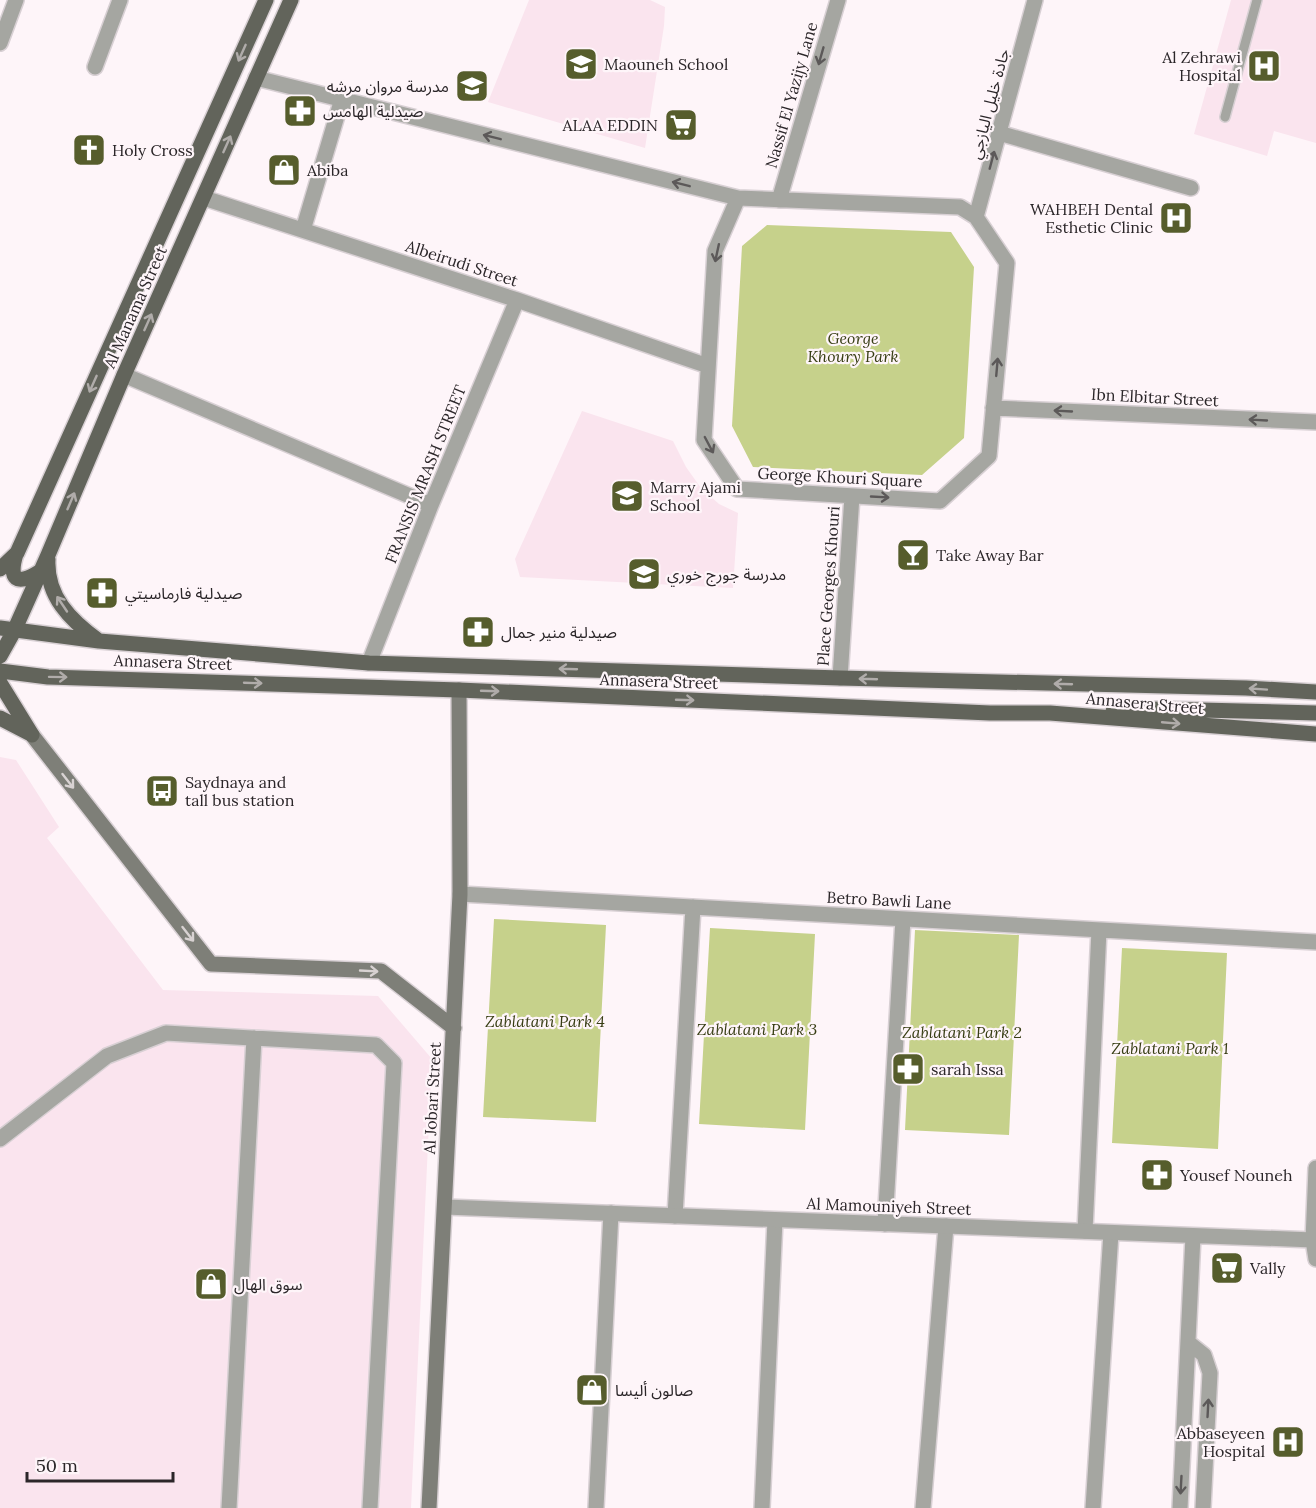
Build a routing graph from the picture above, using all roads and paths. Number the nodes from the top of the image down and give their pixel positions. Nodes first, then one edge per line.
1 (16, 0) edge
2 (120, 0) edge
3 (266, 0) edge
4 (291, 0) edge
5 (838, 0) edge
6 (1035, 0) edge
7 (1257, 0) edge
8 (0, 43) edge
9 (95, 67) dead end
10 (256, 78) junction
11 (342, 99) junction
12 (1226, 117) dead end
13 (999, 133) junction
14 (1191, 188) dead end
15 (204, 198) junction
16 (738, 198) junction
17 (779, 200) junction
18 (976, 217) junction
19 (303, 230) junction
20 (516, 300) junction
21 (708, 366) junction
22 (124, 375) junction
23 (993, 408) junction
24 (1316, 422) edge
25 (852, 496) junction
26 (431, 505) junction
27 (17, 554) junction
28 (48, 555) junction
29 (0, 569) edge
30 (39, 572) junction
31 (7, 630) edge
32 (99, 641) junction
33 (0, 656) edge
34 (369, 663) junction
35 (0, 671) edge
36 (840, 678) junction
37 (0, 684) edge
38 (459, 690) junction
39 (1316, 692) edge
40 (1316, 712) edge
41 (1050, 713) junction
42 (0, 718) edge
43 (1316, 734) edge
44 (32, 735) junction
45 (460, 894) junction
46 (693, 907) junction
47 (903, 919) junction
48 (1099, 930) junction
49 (1316, 942) edge
50 (454, 1028) junction
51 (254, 1038) junction
52 (0, 1139) edge
53 (1316, 1168) edge
54 (445, 1207) junction
55 (611, 1214) junction
56 (675, 1216) junction
57 (775, 1220) junction
58 (885, 1224) junction
59 (946, 1226) junction
60 (1085, 1232) junction
61 (1111, 1233) junction
62 (1193, 1236) junction
63 (1312, 1240) junction
64 (1316, 1259) edge
65 (1189, 1342) junction
66 (229, 1508) edge
67 (370, 1508) edge
68 (429, 1508) edge
69 (596, 1508) edge
70 (762, 1508) edge
71 (923, 1508) edge
72 (1093, 1508) edge
73 (1180, 1508) edge
74 (1203, 1508) edge

1 - 8 street
2 - 9 street
3 -> 27 main road, Al Manama Street
4 - 10 main road, Al Manama Street
5 -> 17 street, Nassif El Yazijy Lane
6 - 13 street, جادة خليل اليازجي
7 - 12 lane
10 - 11 street
15 -> 10 main road, Al Manama Street
16 -> 11 street
11 - 19 street
13 - 14 street
18 -> 13 street, جادة خليل اليازجي
15 - 19 street, Albeirudi Street
22 -> 15 main road, Al Manama Street
16 - 17 street
16 -> 21 street, George Khouri Square
17 - 18 street
23 -> 18 street, George Khouri Square
19 - 20 street, Albeirudi Street
20 - 21 street, Albeirudi Street
20 - 26 street, FRANSIS MRASH STREET
21 -> 25 street, George Khouri Square
22 - 26 street
28 -> 22 main road, Al Manama Street
24 -> 23 street, Ibn Elbitar Street
25 -> 23 street, George Khouri Square
25 - 36 street, Place Georges Khouri
26 - 34 street, FRANSIS MRASH STREET
27 - 29 main road, Al Manama Street
27 - 30 main road
28 - 30 main road, Al Manama Street
32 -> 28 main road
30 - 31 main road, Al Manama Street
31 - 32 main road, Annasera Street
31 - 33 main road, Al Manama Street
32 - 34 main road, Annasera Street
36 -> 34 main road, Annasera Street
35 -> 38 main road, Annasera Street
39 -> 36 main road, Annasera Street
37 - 44 main road
38 -> 41 main road, Annasera Street
38 - 45 main road, Al Jobari Street
40 - 41 main road
41 -> 43 main road, Annasera Street
42 - 44 main road
44 -> 50 main road
45 - 46 street, Betro Bawli Lane
45 - 50 main road, Al Jobari Street
46 - 47 street, Betro Bawli Lane
46 - 56 street
47 - 48 street, Betro Bawli Lane
47 - 58 street
48 - 49 street, Betro Bawli Lane
48 - 60 street
50 - 54 main road, Al Jobari Street
51 - 52 street
51 - 66 street
51 - 67 street
53 - 63 street
54 - 55 street, Al Mamouniyeh Street
54 - 68 main road, Al Jobari Street
55 - 56 street, Al Mamouniyeh Street
55 - 69 street
56 - 57 street, Al Mamouniyeh Street
57 - 58 street, Al Mamouniyeh Street
57 - 70 street
58 - 59 street, Al Mamouniyeh Street
59 - 60 street, Al Mamouniyeh Street
59 - 71 street
60 - 61 street, Al Mamouniyeh Street
61 - 62 street, Al Mamouniyeh Street
61 - 72 street
62 - 63 street, Al Mamouniyeh Street
62 - 65 street
63 - 64 street
65 -> 73 street
74 -> 65 street

